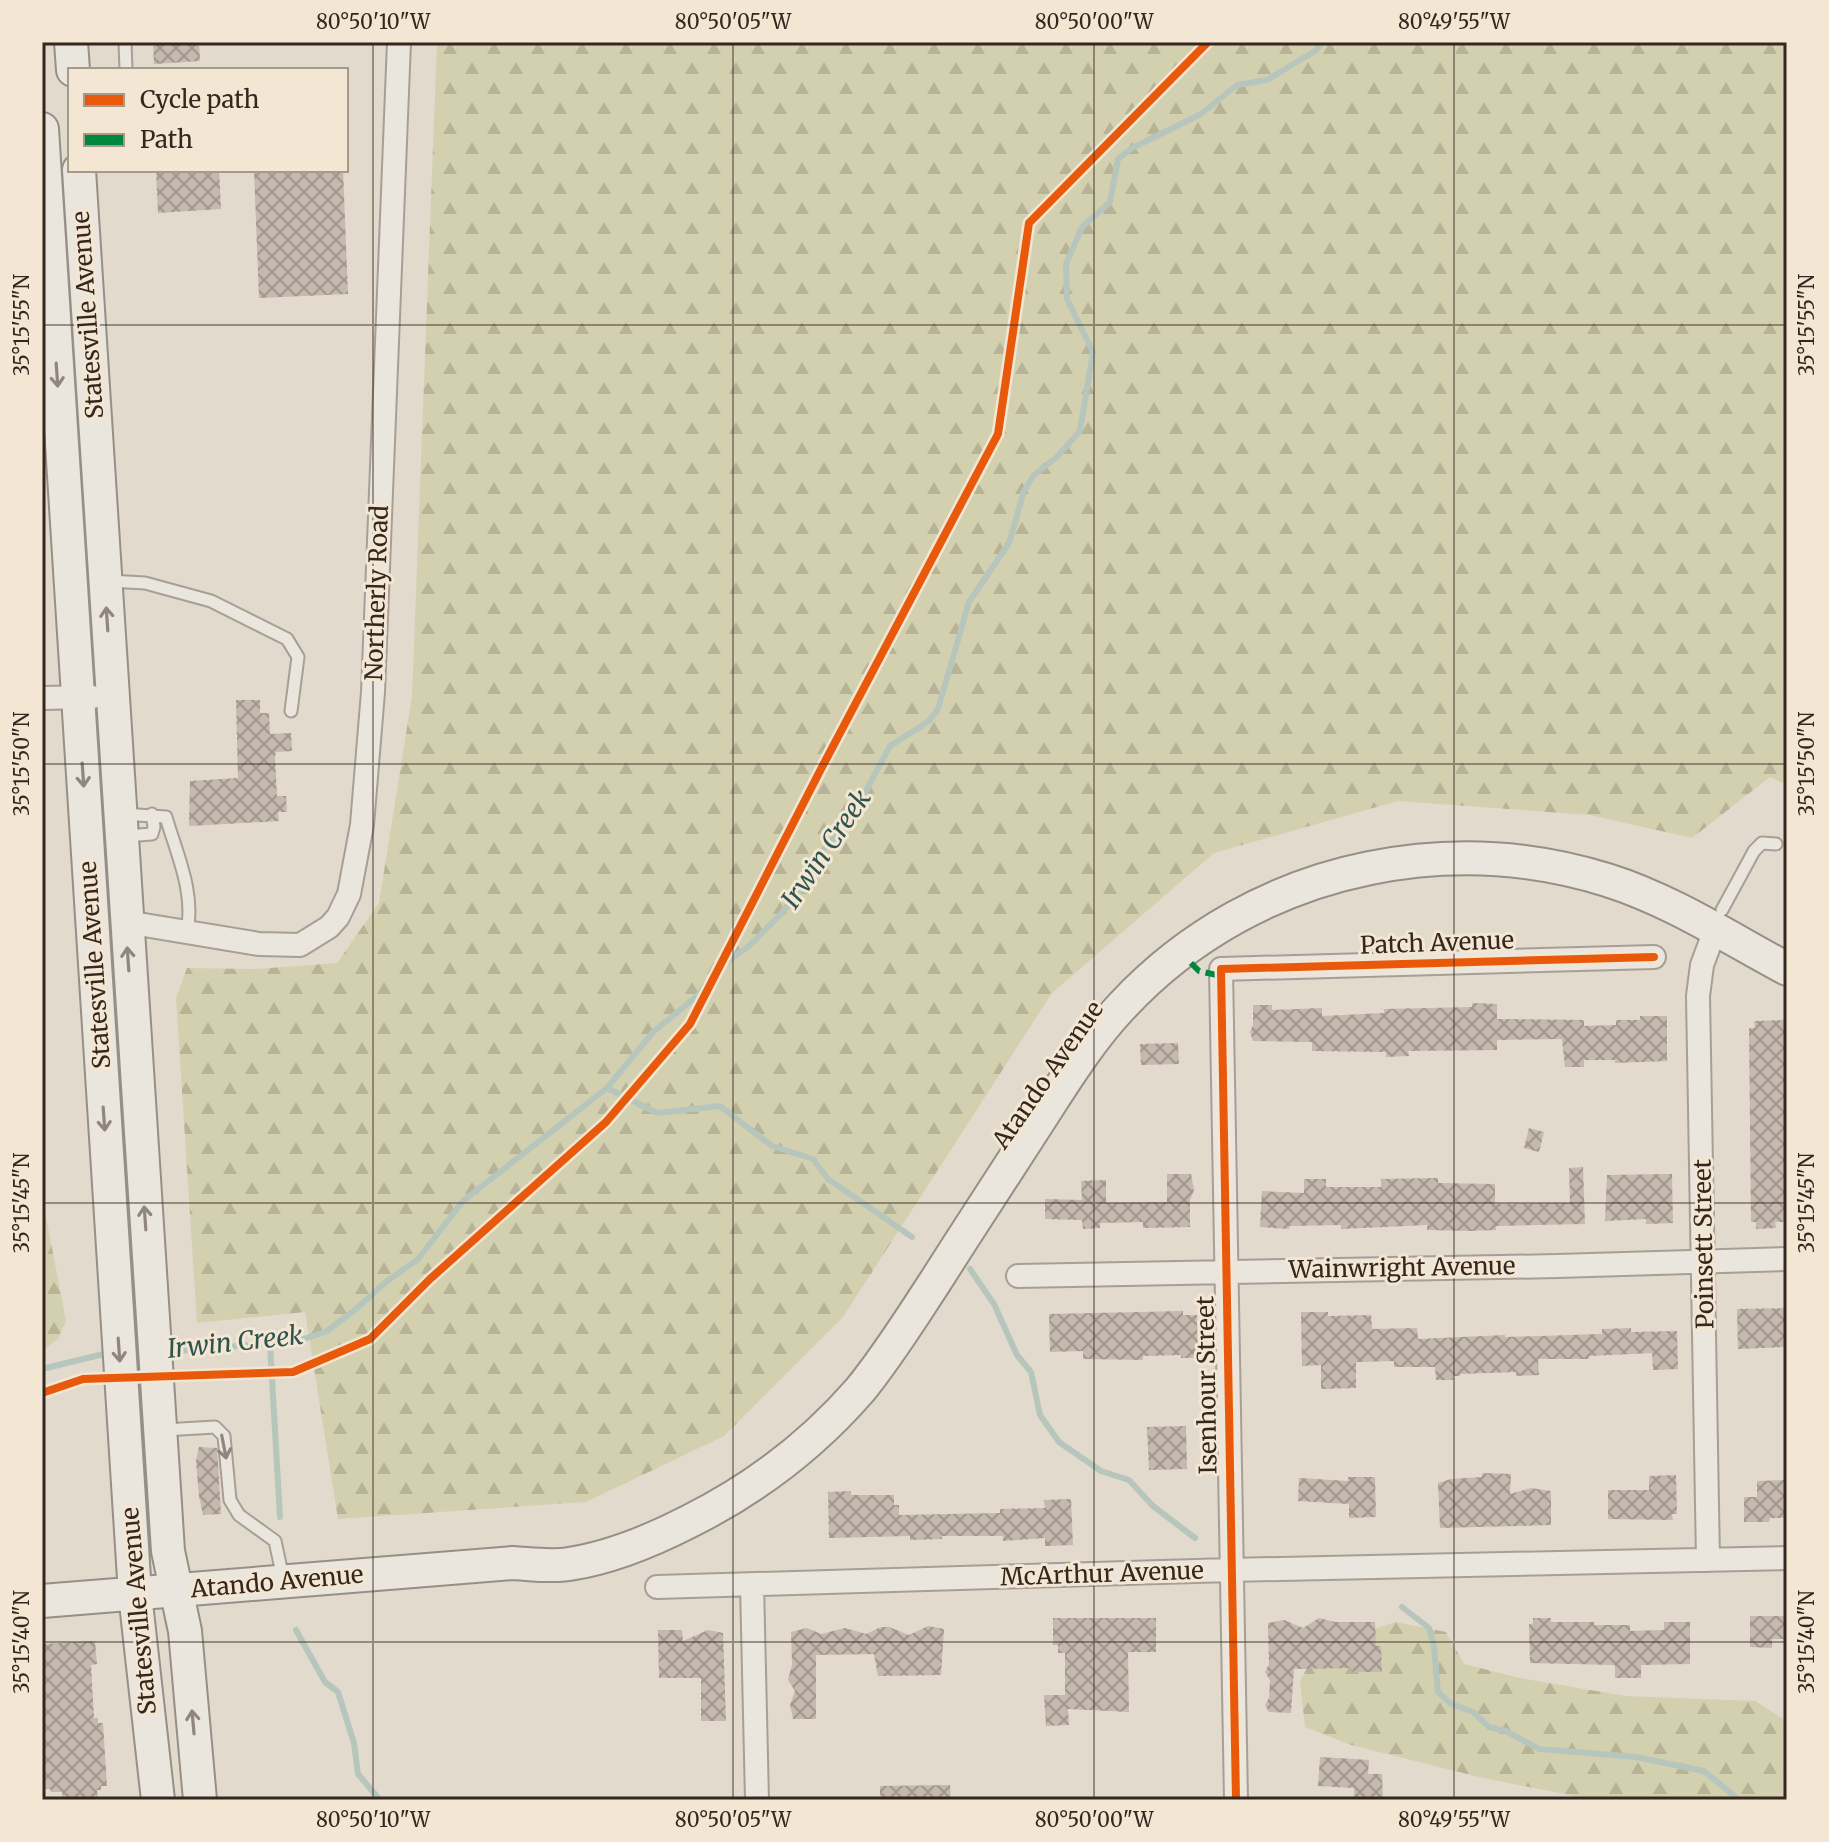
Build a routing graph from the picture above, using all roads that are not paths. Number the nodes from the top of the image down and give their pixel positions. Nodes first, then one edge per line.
1 (71, 42) edge
2 (125, 42) edge
3 (399, 42) edge
4 (73, 68) edge
5 (126, 68) edge
6 (42, 129) edge
7 (79, 172) edge
8 (104, 581) junction
9 (78, 697) junction
10 (112, 697) junction
11 (42, 698) edge
12 (291, 711) dead end
13 (152, 814) junction
14 (120, 825) junction
15 (1776, 844) dead end
16 (1718, 920) junction
17 (126, 922) junction
18 (187, 932) junction
19 (1787, 945) edge
20 (1654, 957) dead end
21 (1221, 969) joint
22 (1787, 969) edge
23 (1787, 1259) edge
24 (1704, 1262) junction
25 (1225, 1271) junction
26 (1018, 1276) dead end
27 (159, 1415) junction
28 (1787, 1558) edge
29 (1708, 1560) junction
30 (1230, 1570) junction
31 (284, 1582) junction
32 (752, 1585) junction
33 (657, 1587) dead end
34 (176, 1590) junction
35 (135, 1594) junction
36 (42, 1601) edge
37 (158, 1800) edge
38 (200, 1800) edge
39 (757, 1800) edge
40 (1236, 1800) edge

1 - 4 main road
2 - 5 lane
3 - 18 street, Northerly Road
6 -> 9 main road, Statesville Avenue
7 - 8 main road, Statesville Avenue
10 -> 8 main road, Statesville Avenue
8 - 12 lane
9 - 10 street
9 - 11 street
9 -> 35 main road, Statesville Avenue
10 - 14 main road, Statesville Avenue
13 - 14 lane
13 - 14 lane
13 - 18 lane
14 - 17 main road, Statesville Avenue
15 - 16 lane
16 - 19 main road, Atando Avenue
16 - 22 main road, Atando Avenue
16 - 24 street, Poinsett Street
16 - 31 main road, Atando Avenue
17 - 18 street, Northerly Road
27 -> 17 main road, Statesville Avenue
20 - 21 street, Patch Avenue
21 - 25 street, Isenhour Street
23 - 24 street, Wainwright Avenue
24 - 25 street, Wainwright Avenue
24 - 29 street, Poinsett Street
25 - 26 street, Wainwright Avenue
25 - 30 street, Isenhour Street
27 -> 31 lane
27 - 34 main road, Statesville Avenue
28 - 29 street, McArthur Avenue
29 - 30 street, McArthur Avenue
30 - 32 street, McArthur Avenue
30 - 40 street, Isenhour Street
31 - 34 main road, Atando Avenue
32 - 33 street, McArthur Avenue
32 - 39 street
34 - 35 main road, Atando Avenue
38 -> 34 main road, Statesville Avenue
35 - 36 main road, Atando Avenue
35 - 37 main road, Statesville Avenue

